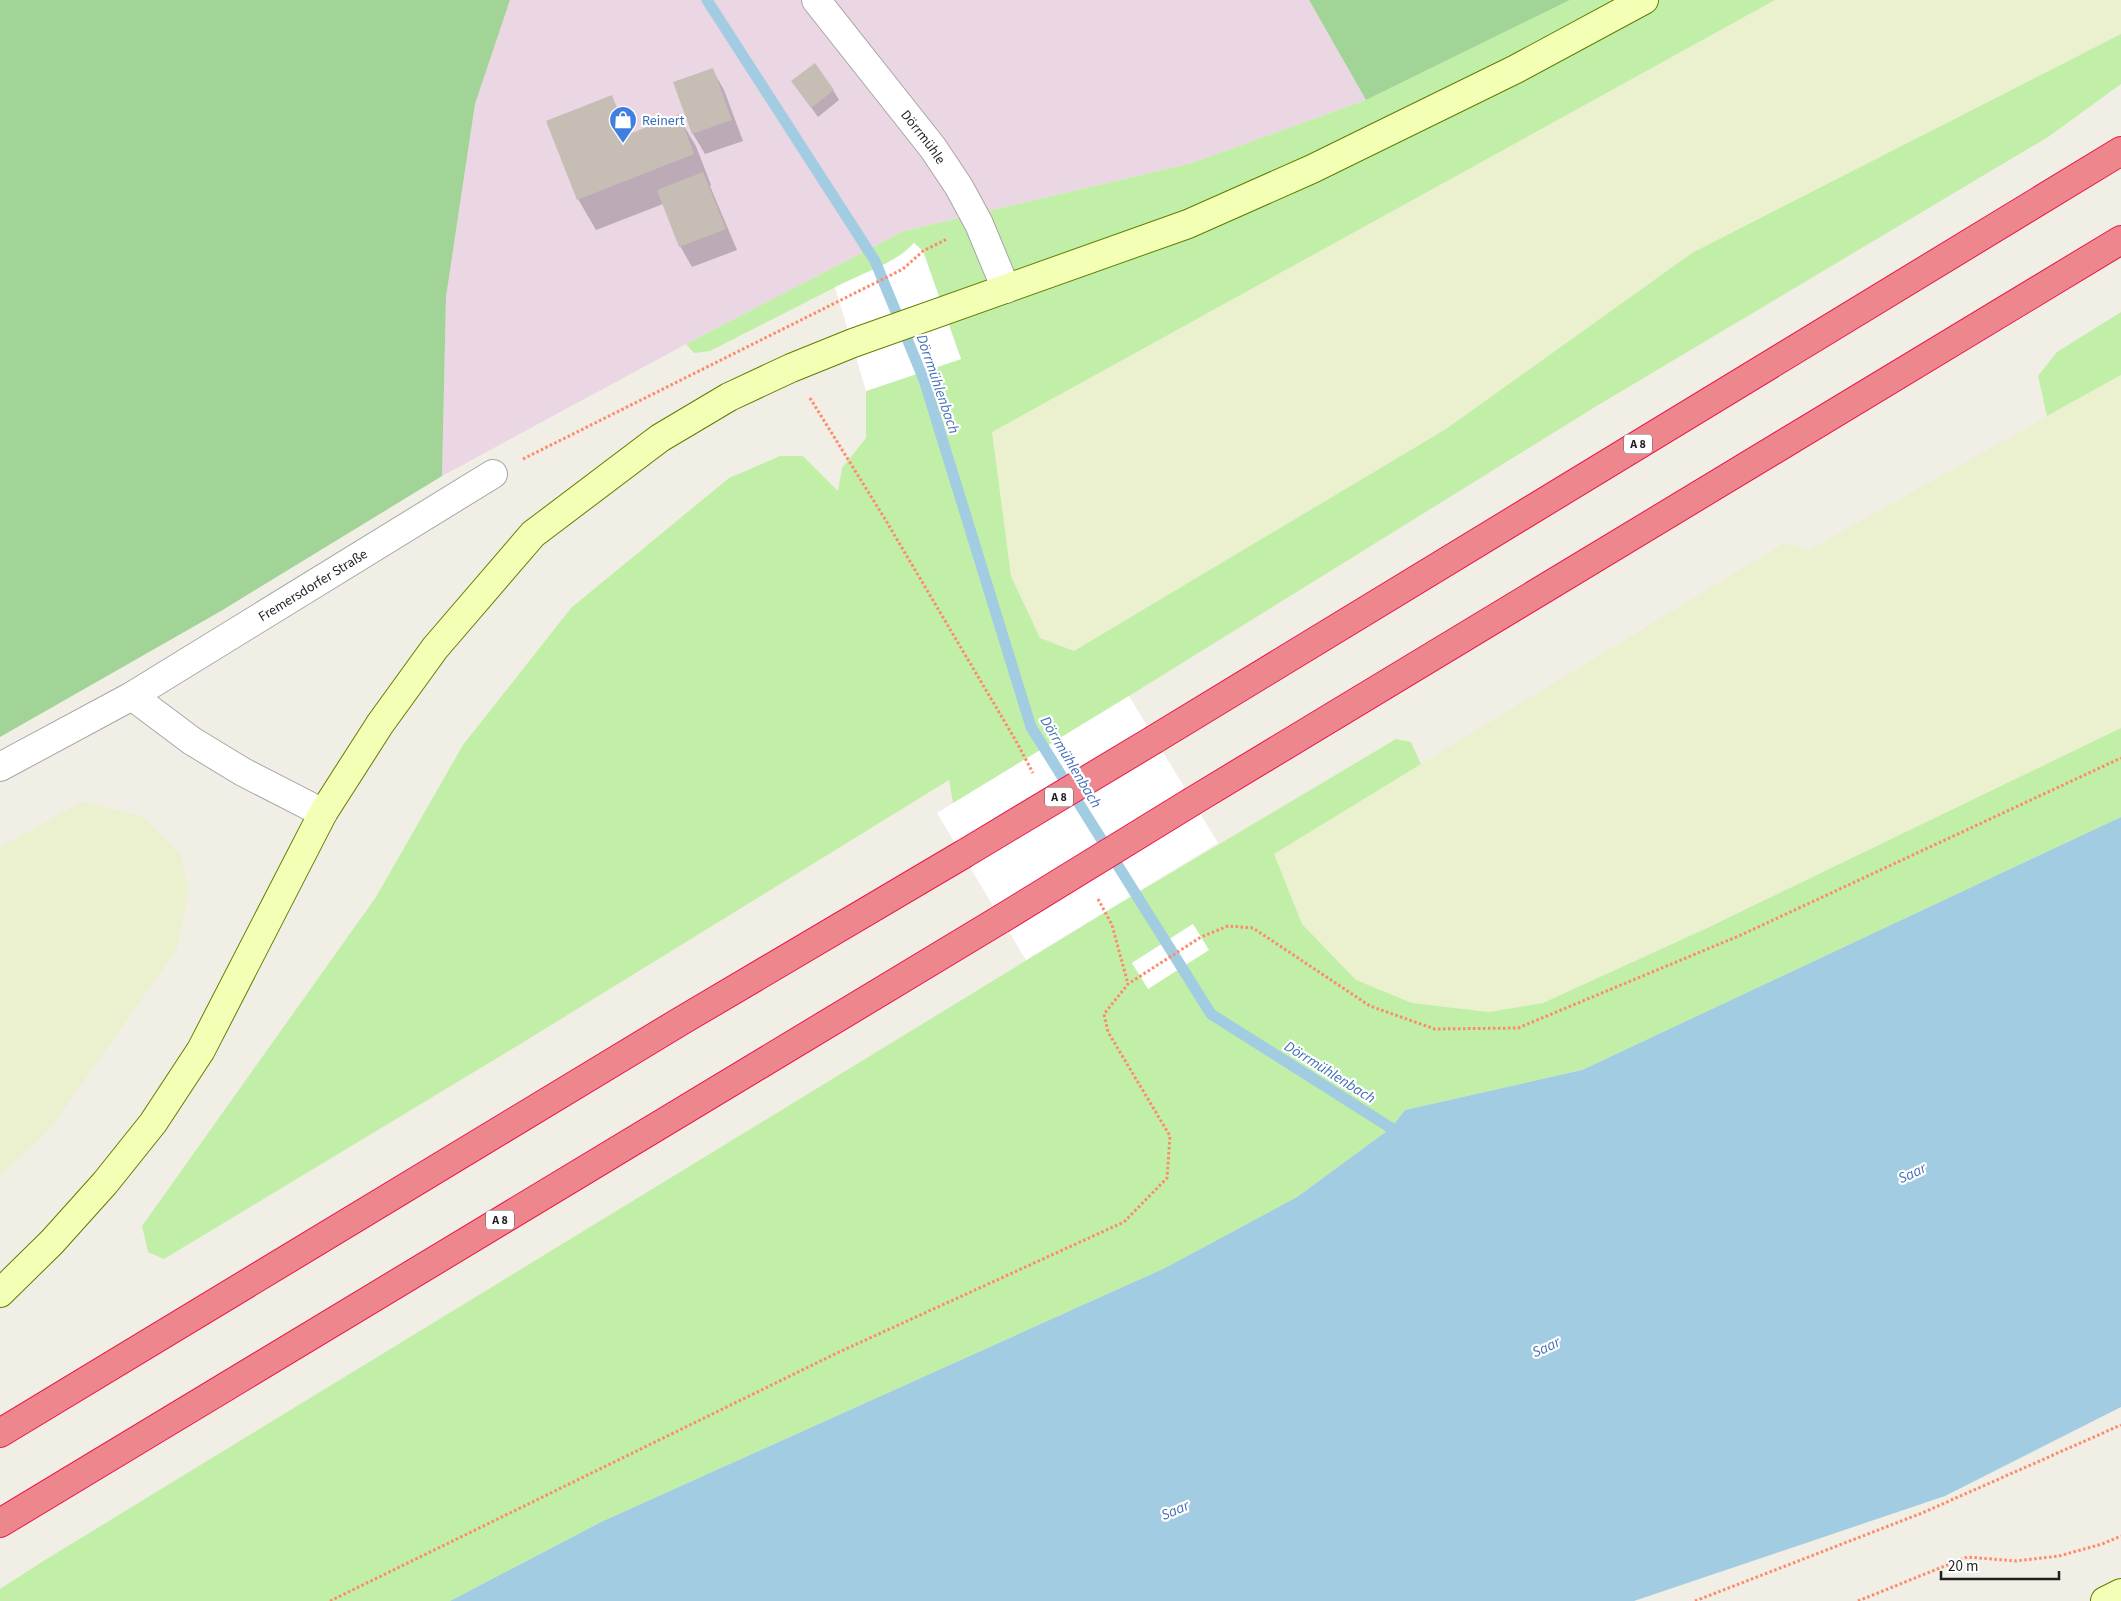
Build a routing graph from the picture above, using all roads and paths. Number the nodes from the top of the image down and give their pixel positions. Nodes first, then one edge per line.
1 (816, 0) edge
2 (1644, 0) edge
3 (2121, 151) edge
4 (2121, 240) edge
5 (924, 251) dead end
6 (1006, 289) junction
7 (791, 368) junction
8 (493, 474) joint
9 (132, 696) junction
10 (2121, 758) edge
11 (0, 767) edge
12 (1034, 776) dead end
13 (323, 813) junction
14 (1098, 898) dead end
15 (1128, 984) junction
16 (0, 1293) edge
17 (2121, 1425) edge
18 (0, 1433) edge
19 (0, 1522) edge
20 (2121, 1536) edge
21 (2121, 1593) edge
22 (330, 1601) edge
23 (1695, 1601) edge
24 (1858, 1601) edge
25 (2105, 1601) edge

1 - 6 street, Dörrmühle
2 - 6 main road
3 - 18 highway, A 8, bridge
4 - 19 highway, A 8, bridge
5 - 8 path
6 - 7 main road
7 - 12 path
7 - 13 main road
8 - 9 street, Fremersdorfer Straße
9 - 11 street, Fremersdorfer Straße
9 - 13 street
10 - 15 path
13 - 16 main road
14 - 15 path
15 - 22 path
17 - 23 path
20 - 24 path
21 - 25 main road

